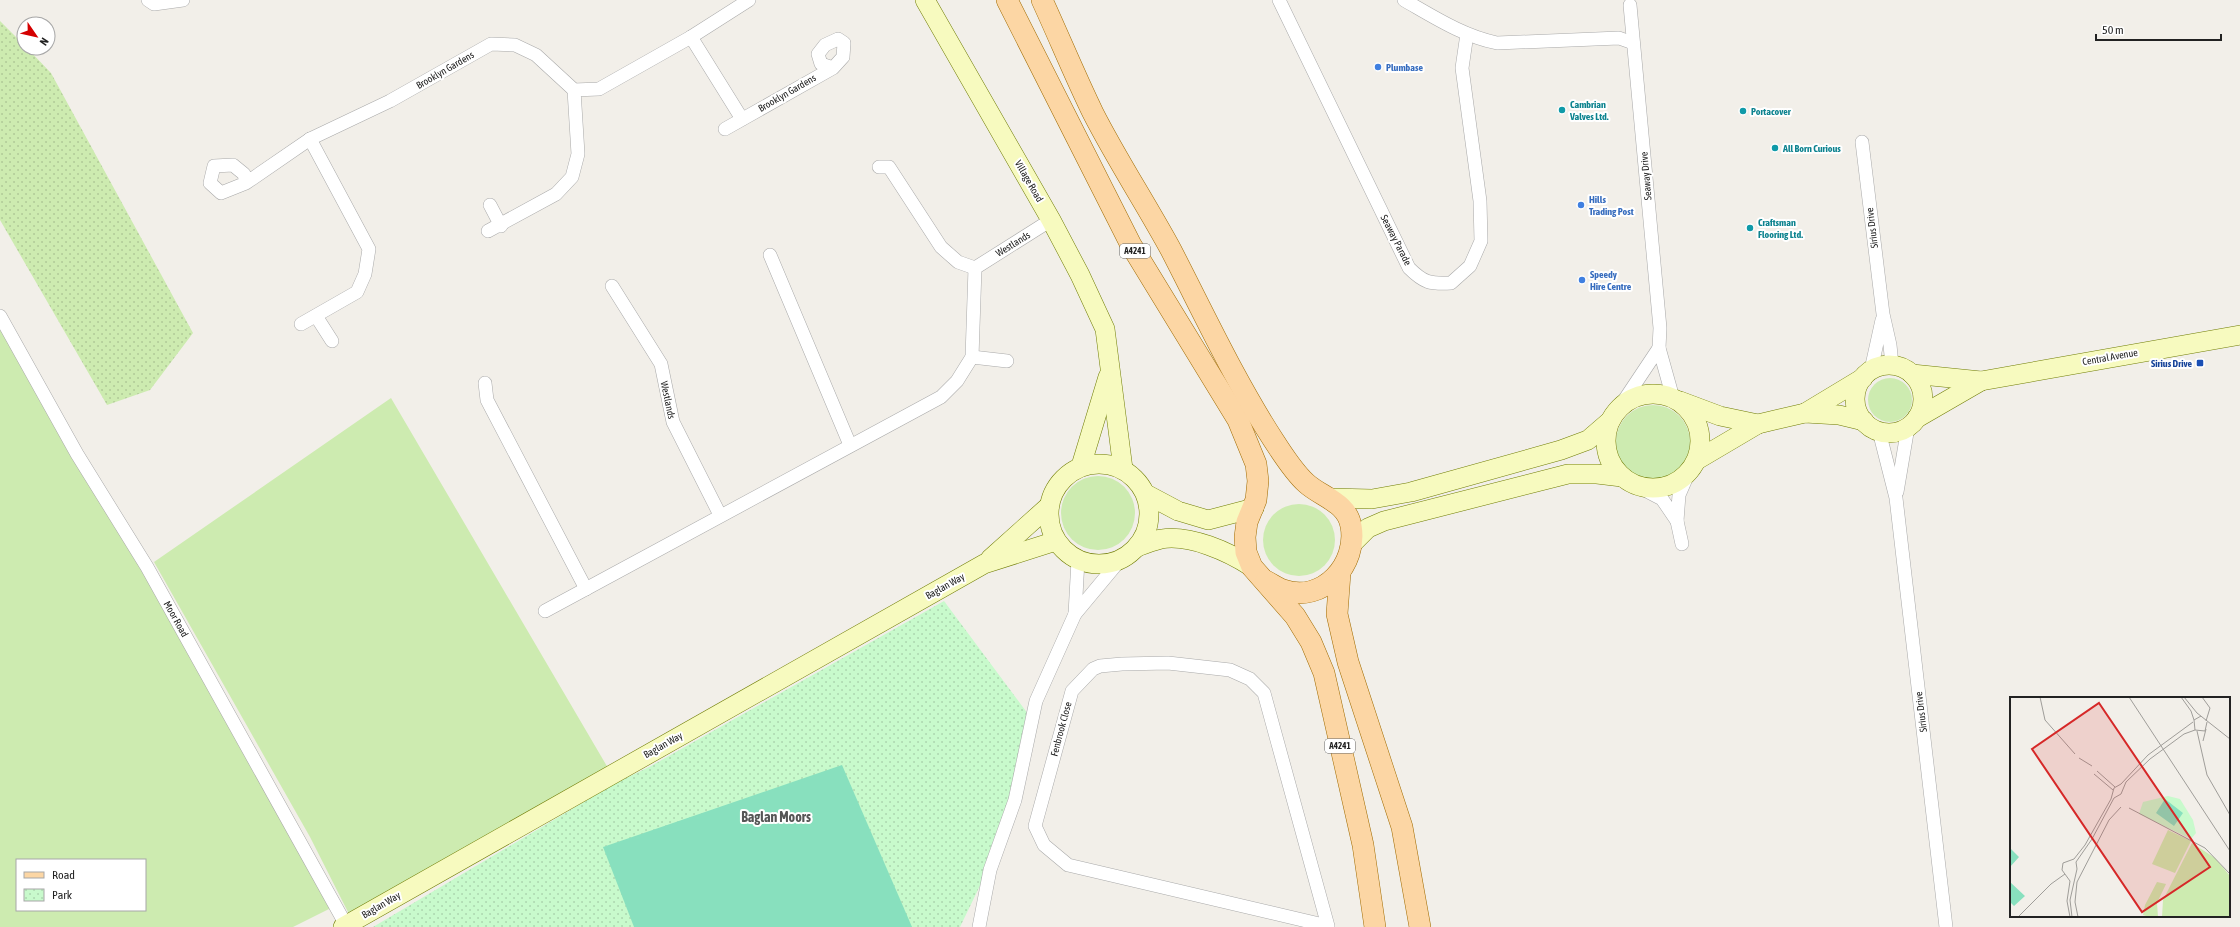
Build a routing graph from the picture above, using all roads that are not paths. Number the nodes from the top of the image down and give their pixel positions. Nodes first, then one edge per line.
1 (148, 0) edge
2 (183, 0) edge
3 (749, 0) edge
4 (924, 0) edge
5 (1007, 0) edge
6 (1042, 0) edge
7 (1279, 0) edge
8 (1404, 0) edge
9 (1630, 5) dead end
10 (1466, 34) junction
11 (691, 37) junction
12 (1633, 43) junction
13 (833, 68) dead end
14 (574, 90) junction
15 (742, 119) junction
16 (725, 129) dead end
17 (310, 140) junction
18 (1862, 142) dead end
19 (879, 167) dead end
20 (246, 183) dead end
21 (490, 205) dead end
22 (1051, 220) junction
23 (501, 226) junction
24 (488, 231) dead end
25 (770, 255) dead end
26 (975, 268) junction
27 (612, 286) dead end
28 (1883, 314) junction
29 (0, 316) edge
30 (316, 316) junction
31 (301, 324) dead end
32 (2240, 335) edge
33 (332, 341) dead end
34 (1659, 348) junction
35 (972, 357) junction
36 (1007, 361) dead end
37 (1892, 365) junction
38 (1110, 371) junction
39 (1867, 374) junction
40 (1912, 374) junction
41 (1981, 381) junction
42 (485, 383) dead end
43 (1675, 399) junction
44 (1805, 413) junction
45 (1614, 415) junction
46 (1913, 422) junction
47 (1758, 424) junction
48 (1871, 426) junction
49 (850, 445) junction
50 (1081, 466) junction
51 (1693, 466) junction
52 (1123, 469) junction
53 (1629, 482) junction
54 (1146, 494) junction
55 (1330, 498) junction
56 (1896, 498) junction
57 (1049, 506) junction
58 (1254, 508) junction
59 (720, 515) junction
60 (1677, 521) junction
61 (1056, 541) junction
62 (1352, 544) junction
63 (1682, 544) dead end
64 (1137, 547) junction
65 (1078, 560) junction
66 (1120, 560) junction
67 (984, 564) junction
68 (1340, 573) junction
69 (1259, 574) junction
70 (586, 589) junction
71 (545, 611) dead end
72 (1075, 614) junction
73 (344, 926) edge
74 (979, 927) edge
75 (1328, 927) edge
76 (1375, 927) edge
77 (1420, 927) edge
78 (1946, 927) edge

1 - 2 street
3 - 11 street
4 - 22 street, Village Road
5 - 58 main road, A4241
6 - 55 main road
7 - 10 street, Seaway Parade
8 - 10 street
9 - 12 street, Seaway Drive
10 - 12 street
11 - 14 street
11 - 15 street
12 - 34 street, Seaway Drive
13 - 15 street, Brooklyn Gardens
14 - 17 street, Brooklyn Gardens
14 - 23 street
15 - 16 street, Brooklyn Gardens
17 - 20 street, Brooklyn Gardens
17 - 30 street
18 - 28 street, Sirius Drive
19 - 26 street
21 - 23 street
22 - 26 street, Westlands
22 - 38 street, Village Road
23 - 24 street
25 - 49 street
26 - 35 street
27 - 59 street, Westlands
28 - 37 street, Sirius Drive
28 - 39 street, Sirius Drive
29 - 73 street, Moor Road
30 - 31 street
30 - 33 street
32 - 41 street, Central Avenue
34 - 43 street, Seaway Drive
34 - 45 street
35 - 36 street
35 - 49 street
37 - 39 street
37 - 40 street
38 - 50 street, Village Road
38 - 52 street, Village Road
39 - 44 street
39 - 48 street
40 - 41 street, Central Avenue
40 - 46 street
41 - 46 street, Central Avenue
42 - 70 street
43 - 45 street
43 - 47 street
43 - 51 street
44 - 47 street
44 - 48 street
45 - 53 street
45 - 55 street
46 - 48 street
46 - 56 street, Sirius Drive
47 - 51 street
48 - 56 street, Sirius Drive
49 - 59 street
50 - 52 street
50 - 57 street
51 - 53 street
51 - 60 street
52 - 54 street
53 - 60 street
53 - 62 street
54 - 58 street
54 - 64 street
55 - 62 main road
56 - 78 street, Sirius Drive
57 - 61 street
57 - 67 street, Baglan Way
58 - 69 main road, A4241
59 - 70 street
60 - 63 street
61 - 65 street
61 - 67 street, Baglan Way
62 - 68 main road
64 - 66 street
64 - 69 street
65 - 66 street
65 - 72 street
66 - 72 street
67 - 73 street, Baglan Way
68 - 69 main road
68 - 77 main road
69 - 76 main road, A4241
70 - 71 street
72 - 74 street
75 - 75 street, Fenbrook Close

